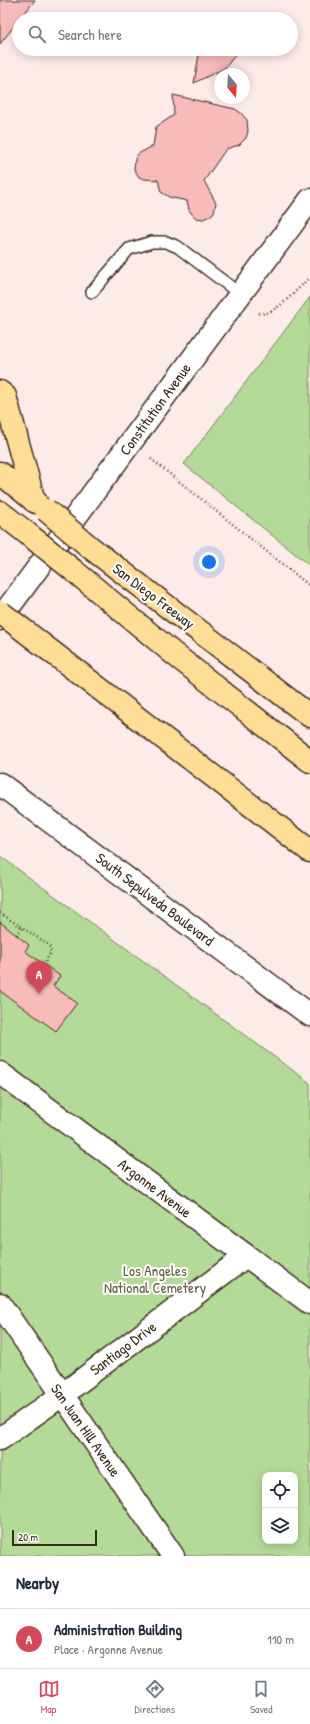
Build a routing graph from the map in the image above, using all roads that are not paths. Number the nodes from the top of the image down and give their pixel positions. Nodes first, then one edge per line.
1 (310, 200) edge
2 (92, 292) dead end
3 (246, 302) junction
4 (0, 392) edge
5 (0, 473) edge
6 (40, 505) junction
7 (0, 512) edge
8 (0, 612) edge
9 (0, 619) edge
10 (310, 716) edge
11 (310, 760) edge
12 (0, 784) edge
13 (310, 852) edge
14 (310, 1015) edge
15 (0, 1074) edge
16 (246, 1256) junction
17 (310, 1303) edge
18 (0, 1304) edge
19 (62, 1395) junction
20 (0, 1439) edge
21 (173, 1556) edge

1 - 3 street, Constitution Avenue
2 - 3 lane
3 - 9 street, Constitution Avenue
4 - 6 highway
5 - 6 highway, San Diego Freeway
6 - 10 highway, San Diego Freeway, bridge
7 - 11 highway, bridge
8 - 13 highway, bridge
12 - 14 street, South Sepulveda Boulevard
15 - 16 street, Argonne Avenue
16 - 17 street, Argonne Avenue
16 - 19 street, Santiago Drive
18 - 19 street, San Juan Hill Avenue
19 - 20 street, Santiago Drive
19 - 21 street, San Juan Hill Avenue

